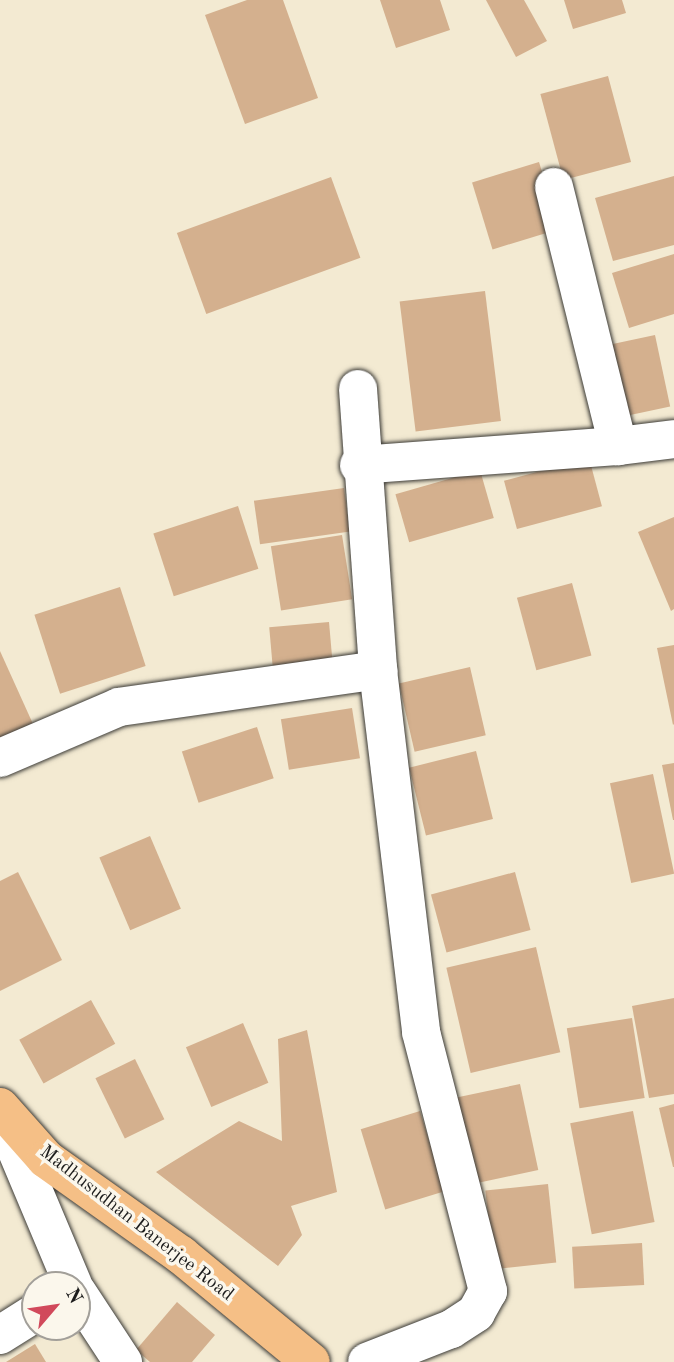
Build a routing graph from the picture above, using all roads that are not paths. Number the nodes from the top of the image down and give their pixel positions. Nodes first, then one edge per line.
1 (554, 187) dead end
2 (358, 389) dead end
3 (674, 439) edge
4 (618, 446) junction
5 (359, 465) junction
6 (378, 670) junction
7 (0, 758) edge
8 (0, 1109) edge
9 (67, 1271) edge
10 (91, 1313) edge
11 (21, 1322) edge
12 (0, 1335) edge
13 (124, 1362) edge
14 (311, 1362) edge
15 (368, 1362) edge

1 - 4 street
2 - 5 street
3 - 4 street
4 - 5 street
5 - 6 street
6 - 7 street
6 - 15 street
8 - 9 street
8 - 14 main road, Madhusudhan Banerjee Road
10 - 13 street
11 - 12 street

